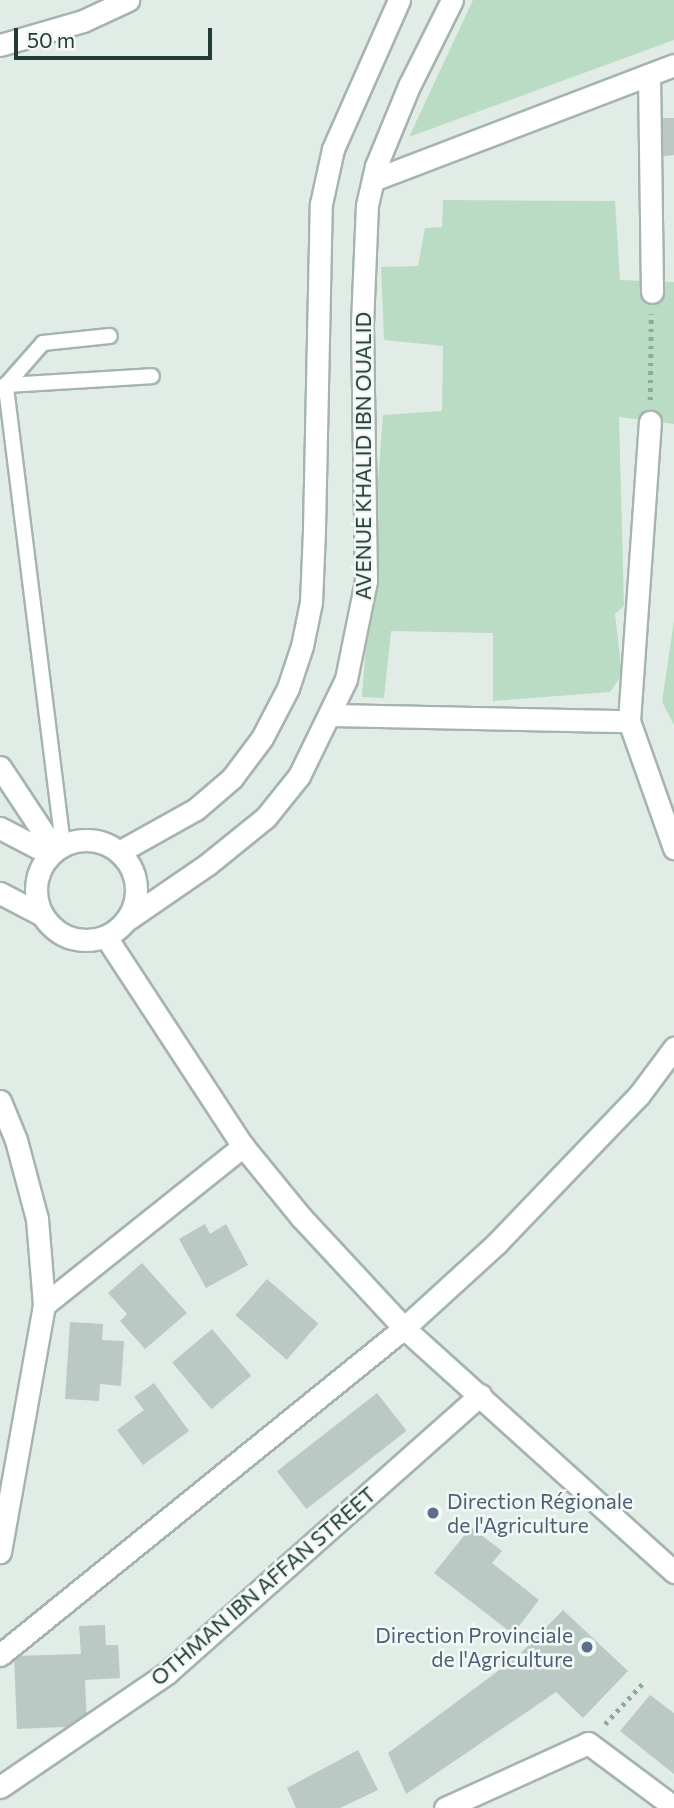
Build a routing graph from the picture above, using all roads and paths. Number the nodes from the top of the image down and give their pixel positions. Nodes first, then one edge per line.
1 (128, 0) edge
2 (399, 0) edge
3 (452, 0) edge
4 (0, 45) edge
5 (674, 65) edge
6 (649, 75) junction
7 (373, 180) junction
8 (652, 292) joint
9 (110, 336) dead end
10 (152, 376) dead end
11 (6, 385) junction
12 (650, 422) joint
13 (331, 715) junction
14 (629, 721) junction
15 (0, 767) edge
16 (0, 828) edge
17 (674, 848) edge
18 (56, 850) junction
19 (119, 852) junction
20 (0, 893) edge
21 (42, 915) junction
22 (128, 919) junction
23 (106, 937) junction
24 (674, 1048) edge
25 (0, 1101) edge
26 (243, 1146) junction
27 (44, 1305) junction
28 (404, 1328) junction
29 (481, 1395) junction
30 (0, 1552) edge
31 (674, 1572) edge
32 (0, 1655) edge
33 (643, 1684) dead end
34 (605, 1724) dead end
35 (0, 1787) edge
36 (674, 1807) edge
37 (445, 1808) edge

1 - 4 street
2 - 19 street
3 - 7 street, AVENUE KHALID IBN OUALID
5 - 6 street
6 - 7 street
6 - 8 street
7 - 13 street, AVENUE KHALID IBN OUALID
8 - 12 path
9 - 11 lane
10 - 11 lane
11 - 18 lane
12 - 14 street
13 - 14 street
13 - 22 street, AVENUE KHALID IBN OUALID
14 - 17 street
15 - 18 street
16 - 18 street
18 - 19 street
18 - 21 street
19 - 22 street
20 - 21 street
21 - 23 street
22 - 23 street, AVENUE KHALID IBN OUALID
23 - 26 street
24 - 28 street
25 - 27 street
26 - 27 street
26 - 28 street
27 - 30 street
28 - 29 street
28 - 32 street
29 - 31 street
29 - 35 street, OTHMAN IBN AFFAN STREET
33 - 34 path
36 - 37 street

